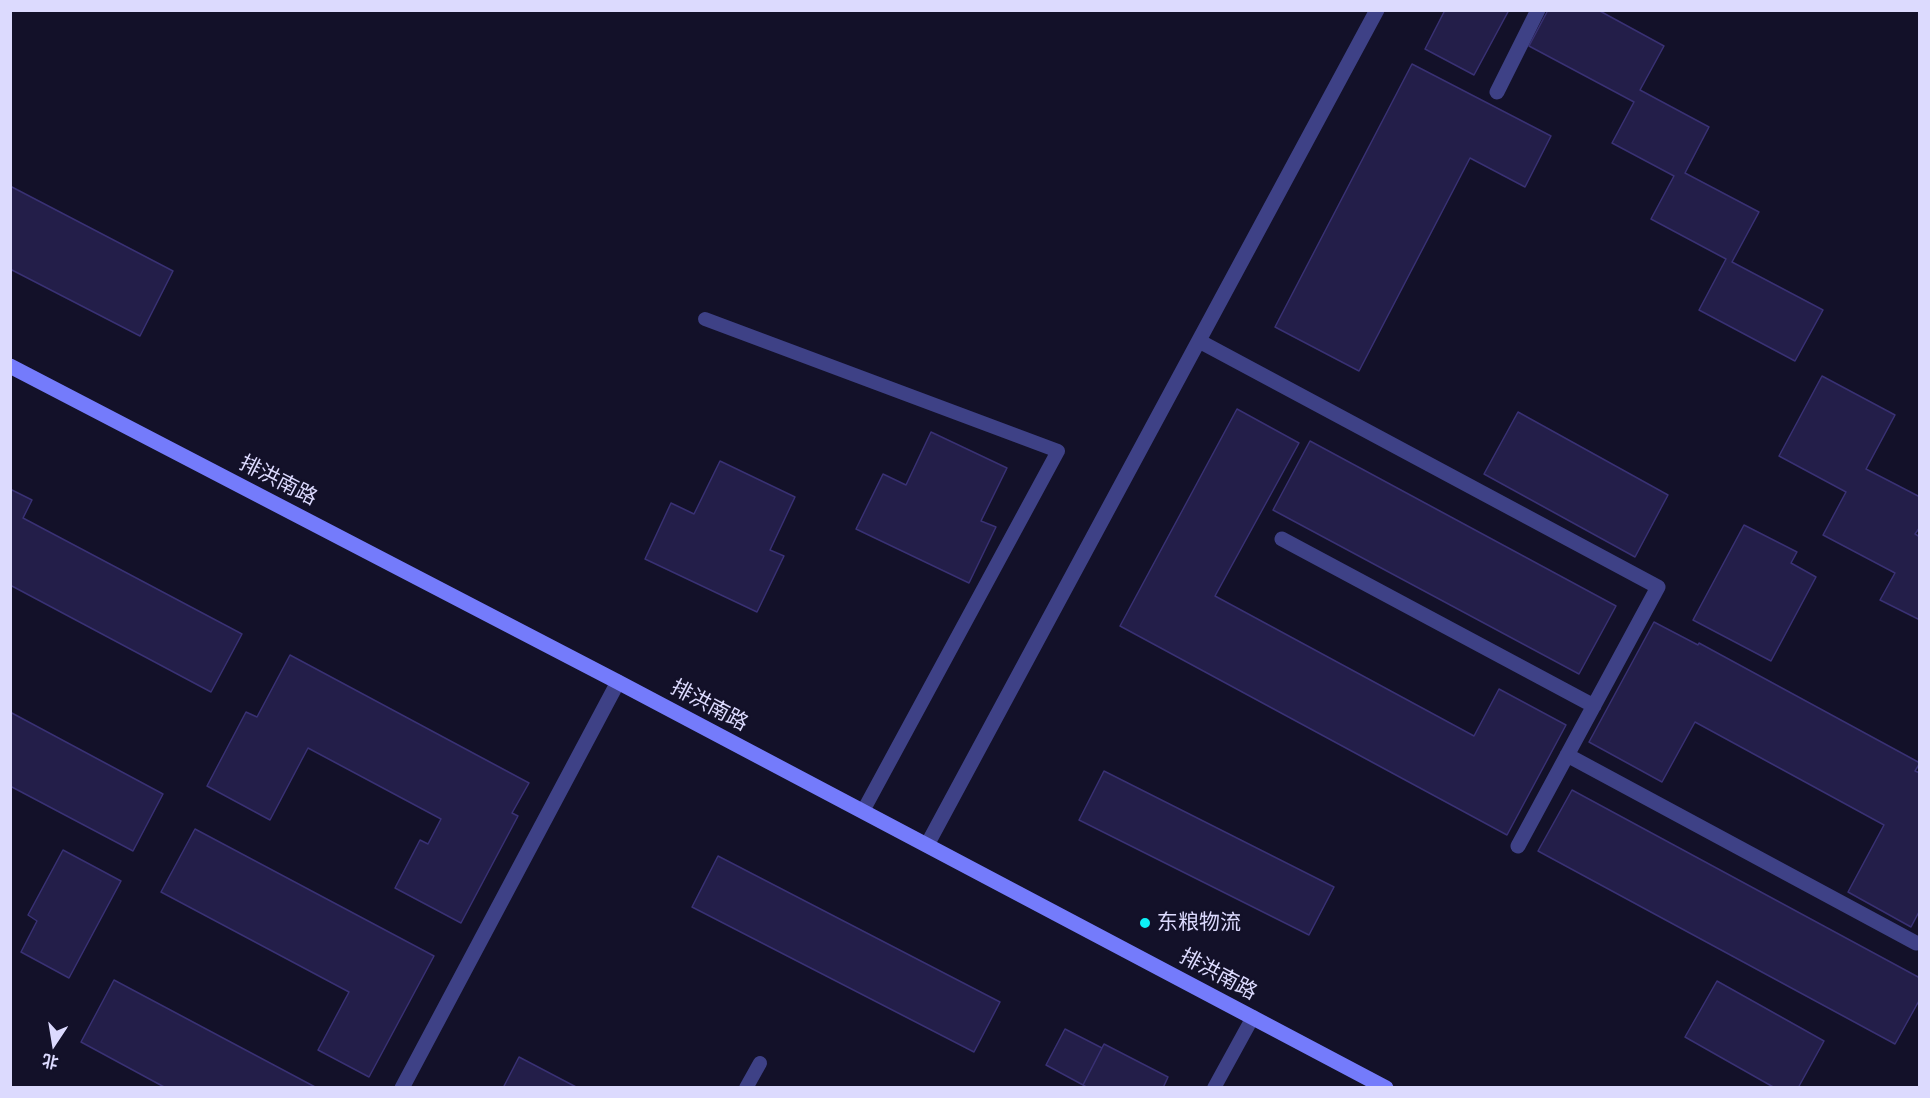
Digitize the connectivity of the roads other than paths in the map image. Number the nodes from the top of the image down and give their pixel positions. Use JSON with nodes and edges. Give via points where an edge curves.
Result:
{"nodes":[{"id":1,"x":1377,"y":10,"type":"edge"},
{"id":2,"x":1538,"y":10,"type":"edge"},
{"id":3,"x":1497,"y":92,"type":"dead end"},
{"id":4,"x":705,"y":319,"type":"dead end"},
{"id":5,"x":1199,"y":341,"type":"junction"},
{"id":6,"x":10,"y":366,"type":"edge"},
{"id":7,"x":1282,"y":538,"type":"dead end"},
{"id":8,"x":618,"y":682,"type":"junction"},
{"id":9,"x":1594,"y":706,"type":"junction"},
{"id":10,"x":1567,"y":755,"type":"junction"},
{"id":11,"x":863,"y":811,"type":"junction"},
{"id":12,"x":927,"y":845,"type":"junction"},
{"id":13,"x":1518,"y":846,"type":"dead end"},
{"id":14,"x":1916,"y":943,"type":"dead end"},
{"id":15,"x":1253,"y":1017,"type":"junction"},
{"id":16,"x":760,"y":1063,"type":"dead end"},
{"id":17,"x":402,"y":1088,"type":"edge"},
{"id":18,"x":746,"y":1088,"type":"edge"},
{"id":19,"x":1214,"y":1088,"type":"edge"},
{"id":20,"x":1386,"y":1088,"type":"edge"}],
"edges":[{"from":1,"to":5,"type":"street"},
{"from":2,"to":3,"type":"street"},
{"from":4,"to":11,"type":"lane","via":[[1058,451]]},
{"from":5,"to":9,"type":"street","via":[[1658,587]]},
{"from":5,"to":12,"type":"street"},
{"from":6,"to":8,"type":"street","name":"排洪南路"},
{"from":7,"to":9,"type":"street"},
{"from":8,"to":11,"type":"street","name":"排洪南路"},
{"from":8,"to":17,"type":"street"},
{"from":9,"to":10,"type":"street"},
{"from":10,"to":13,"type":"street"},
{"from":10,"to":14,"type":"street"},
{"from":11,"to":12,"type":"street","name":"排洪南路"},
{"from":12,"to":15,"type":"street","name":"排洪南路"},
{"from":15,"to":19,"type":"lane"},
{"from":15,"to":20,"type":"street","name":"排洪南路"},
{"from":16,"to":18,"type":"lane"}]}
